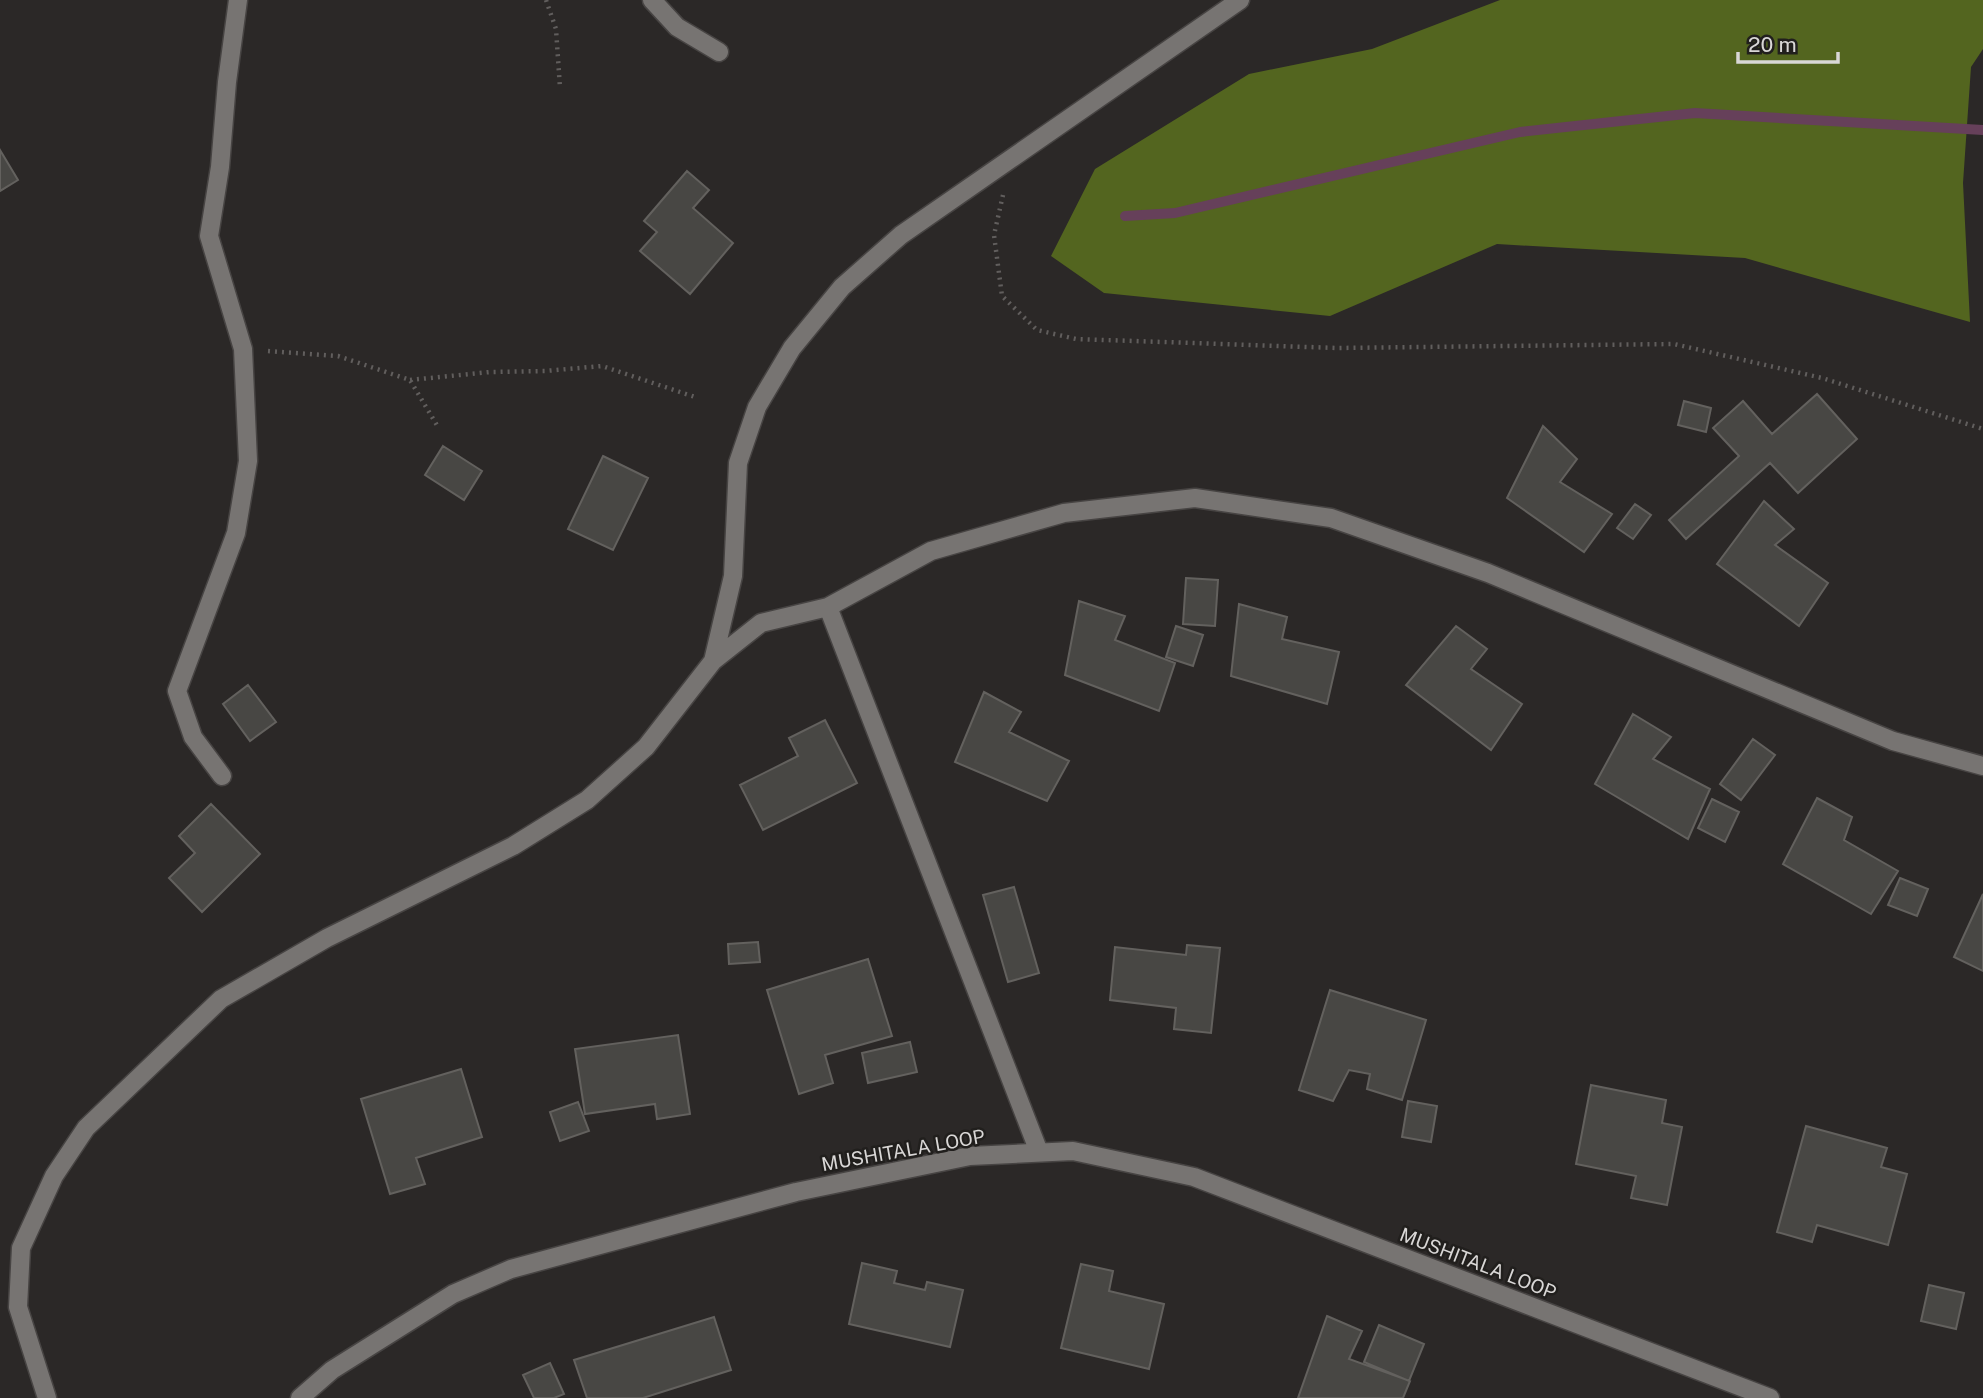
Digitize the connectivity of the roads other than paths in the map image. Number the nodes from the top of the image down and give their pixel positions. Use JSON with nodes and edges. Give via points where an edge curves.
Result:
{"nodes":[{"id":1,"x":238,"y":0,"type":"edge"},
{"id":2,"x":652,"y":0,"type":"edge"},
{"id":3,"x":1240,"y":0,"type":"edge"},
{"id":4,"x":719,"y":52,"type":"dead end"},
{"id":5,"x":828,"y":607,"type":"junction"},
{"id":6,"x":713,"y":661,"type":"junction"},
{"id":7,"x":1983,"y":766,"type":"edge"},
{"id":8,"x":222,"y":776,"type":"dead end"},
{"id":9,"x":1040,"y":1152,"type":"junction"},
{"id":10,"x":47,"y":1398,"type":"edge"},
{"id":11,"x":300,"y":1398,"type":"edge"},
{"id":12,"x":1770,"y":1398,"type":"edge"}],
"edges":[{"from":1,"to":8,"type":"street","via":[[209,236],[243,349],[248,461],[236,533],[177,691],[193,737]]},
{"from":2,"to":4,"type":"street","via":[[677,27]]},
{"from":3,"to":6,"type":"street","via":[[901,235],[842,287],[792,348],[757,407],[738,463],[733,576]]},
{"from":5,"to":6,"type":"street","via":[[761,623]]},
{"from":5,"to":7,"type":"street","via":[[931,551],[1064,513],[1195,498],[1331,518],[1488,573],[1893,741]]},
{"from":5,"to":9,"type":"street"},
{"from":6,"to":10,"type":"street","via":[[646,747],[587,800],[513,846],[327,938],[221,999],[86,1128],[54,1176],[21,1248],[18,1307]]},
{"from":9,"to":11,"type":"street","name":"MUSHITALA LOOP","via":[[970,1156],[796,1192],[511,1269],[453,1294],[332,1370]]},
{"from":9,"to":12,"type":"street","name":"MUSHITALA LOOP","via":[[1073,1151],[1194,1177]]}]}
